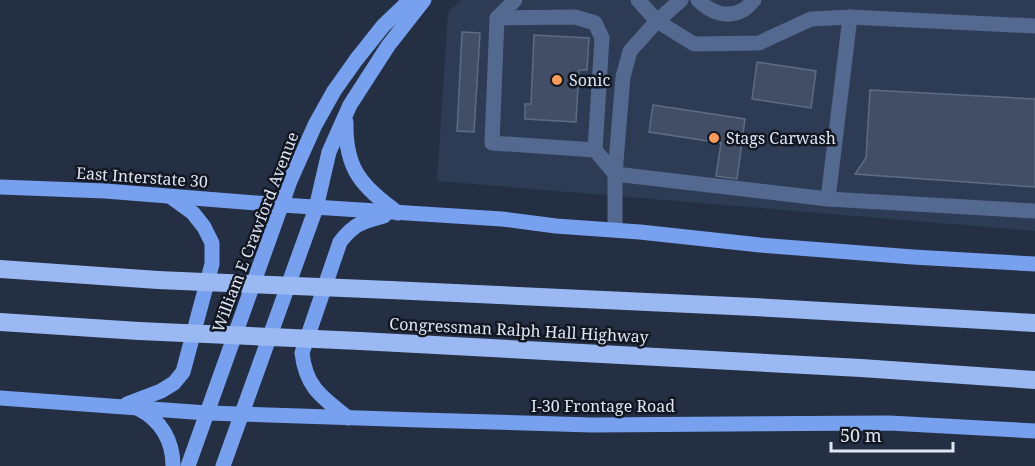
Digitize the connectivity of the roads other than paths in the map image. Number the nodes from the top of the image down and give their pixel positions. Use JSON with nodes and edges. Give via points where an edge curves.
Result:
{"nodes":[{"id":1,"x":410,"y":0,"type":"edge"},
{"id":2,"x":424,"y":0,"type":"edge"},
{"id":3,"x":515,"y":0,"type":"edge"},
{"id":4,"x":638,"y":0,"type":"edge"},
{"id":5,"x":681,"y":0,"type":"edge"},
{"id":6,"x":698,"y":0,"type":"edge"},
{"id":7,"x":754,"y":0,"type":"edge"},
{"id":8,"x":850,"y":17,"type":"junction"},
{"id":9,"x":497,"y":18,"type":"junction"},
{"id":10,"x":657,"y":21,"type":"junction"},
{"id":11,"x":1035,"y":26,"type":"edge"},
{"id":12,"x":346,"y":116,"type":"junction"},
{"id":13,"x":596,"y":150,"type":"junction"},
{"id":14,"x":615,"y":174,"type":"junction"},
{"id":15,"x":0,"y":187,"type":"edge"},
{"id":16,"x":170,"y":196,"type":"junction"},
{"id":17,"x":828,"y":199,"type":"junction"},
{"id":18,"x":282,"y":206,"type":"junction"},
{"id":19,"x":316,"y":208,"type":"junction"},
{"id":20,"x":1035,"y":211,"type":"edge"},
{"id":21,"x":398,"y":213,"type":"junction"},
{"id":22,"x":615,"y":230,"type":"junction"},
{"id":23,"x":1035,"y":264,"type":"edge"},
{"id":24,"x":0,"y":269,"type":"edge"},
{"id":25,"x":0,"y":322,"type":"edge"},
{"id":26,"x":1035,"y":323,"type":"edge"},
{"id":27,"x":1035,"y":380,"type":"edge"},
{"id":28,"x":0,"y":398,"type":"edge"},
{"id":29,"x":129,"y":407,"type":"junction"},
{"id":30,"x":207,"y":413,"type":"junction"},
{"id":31,"x":242,"y":414,"type":"junction"},
{"id":32,"x":348,"y":418,"type":"junction"},
{"id":33,"x":1035,"y":431,"type":"edge"},
{"id":34,"x":173,"y":466,"type":"edge"},
{"id":35,"x":188,"y":466,"type":"edge"},
{"id":36,"x":224,"y":466,"type":"edge"}],
"edges":[{"from":1,"to":18,"type":"main road","name":"William E Crawford Avenue","via":[[383,26],[334,92],[315,124]]},
{"from":2,"to":12,"type":"main road","via":[[388,46]]},
{"from":3,"to":9,"type":"lane"},
{"from":4,"to":10,"type":"lane"},
{"from":5,"to":10,"type":"lane"},
{"from":6,"to":7,"type":"lane","via":[[723,15],[742,11]]},
{"from":8,"to":10,"type":"lane","via":[[811,19],[759,43],[694,44]]},
{"from":8,"to":11,"type":"lane"},
{"from":8,"to":17,"type":"lane"},
{"from":9,"to":13,"type":"lane","via":[[575,17],[595,23],[602,38]]},
{"from":9,"to":13,"type":"lane","via":[[492,143]]},
{"from":10,"to":14,"type":"lane","via":[[630,51]]},
{"from":12,"to":19,"type":"main road","via":[[330,152]]},
{"from":12,"to":21,"type":"main road","via":[[346,142],[354,169],[369,189]]},
{"from":13,"to":14,"type":"lane"},
{"from":14,"to":17,"type":"lane"},
{"from":14,"to":22,"type":"lane"},
{"from":15,"to":16,"type":"main road","name":"East Interstate 30"},
{"from":16,"to":18,"type":"main road","name":"East Interstate 30"},
{"from":16,"to":29,"type":"main road","via":[[204,227],[212,243],[212,264],[183,372],[174,383]]},
{"from":17,"to":20,"type":"lane"},
{"from":18,"to":19,"type":"main road"},
{"from":18,"to":30,"type":"main road","name":"William E Crawford Avenue"},
{"from":19,"to":21,"type":"main road"},
{"from":19,"to":31,"type":"main road"},
{"from":21,"to":22,"type":"main road"},
{"from":21,"to":32,"type":"main road","via":[[362,222],[349,230],[340,243],[302,353],[310,383]]},
{"from":22,"to":23,"type":"main road","via":[[760,245]]},
{"from":24,"to":26,"type":"highway","name":"Congressman Ralph Hall Highway","bridge":true},
{"from":25,"to":27,"type":"highway","name":"Congressman Ralph Hall Highway","bridge":true},
{"from":28,"to":29,"type":"main road"},
{"from":29,"to":30,"type":"main road"},
{"from":29,"to":34,"type":"main road","via":[[154,419],[166,434]]},
{"from":30,"to":31,"type":"main road","name":"I-30 Frontage Road"},
{"from":30,"to":35,"type":"main road","name":"William E Crawford Avenue"},
{"from":31,"to":32,"type":"main road","name":"I-30 Frontage Road"},
{"from":31,"to":36,"type":"main road"},
{"from":32,"to":33,"type":"main road","name":"I-30 Frontage Road","via":[[592,425],[889,423]]}]}
